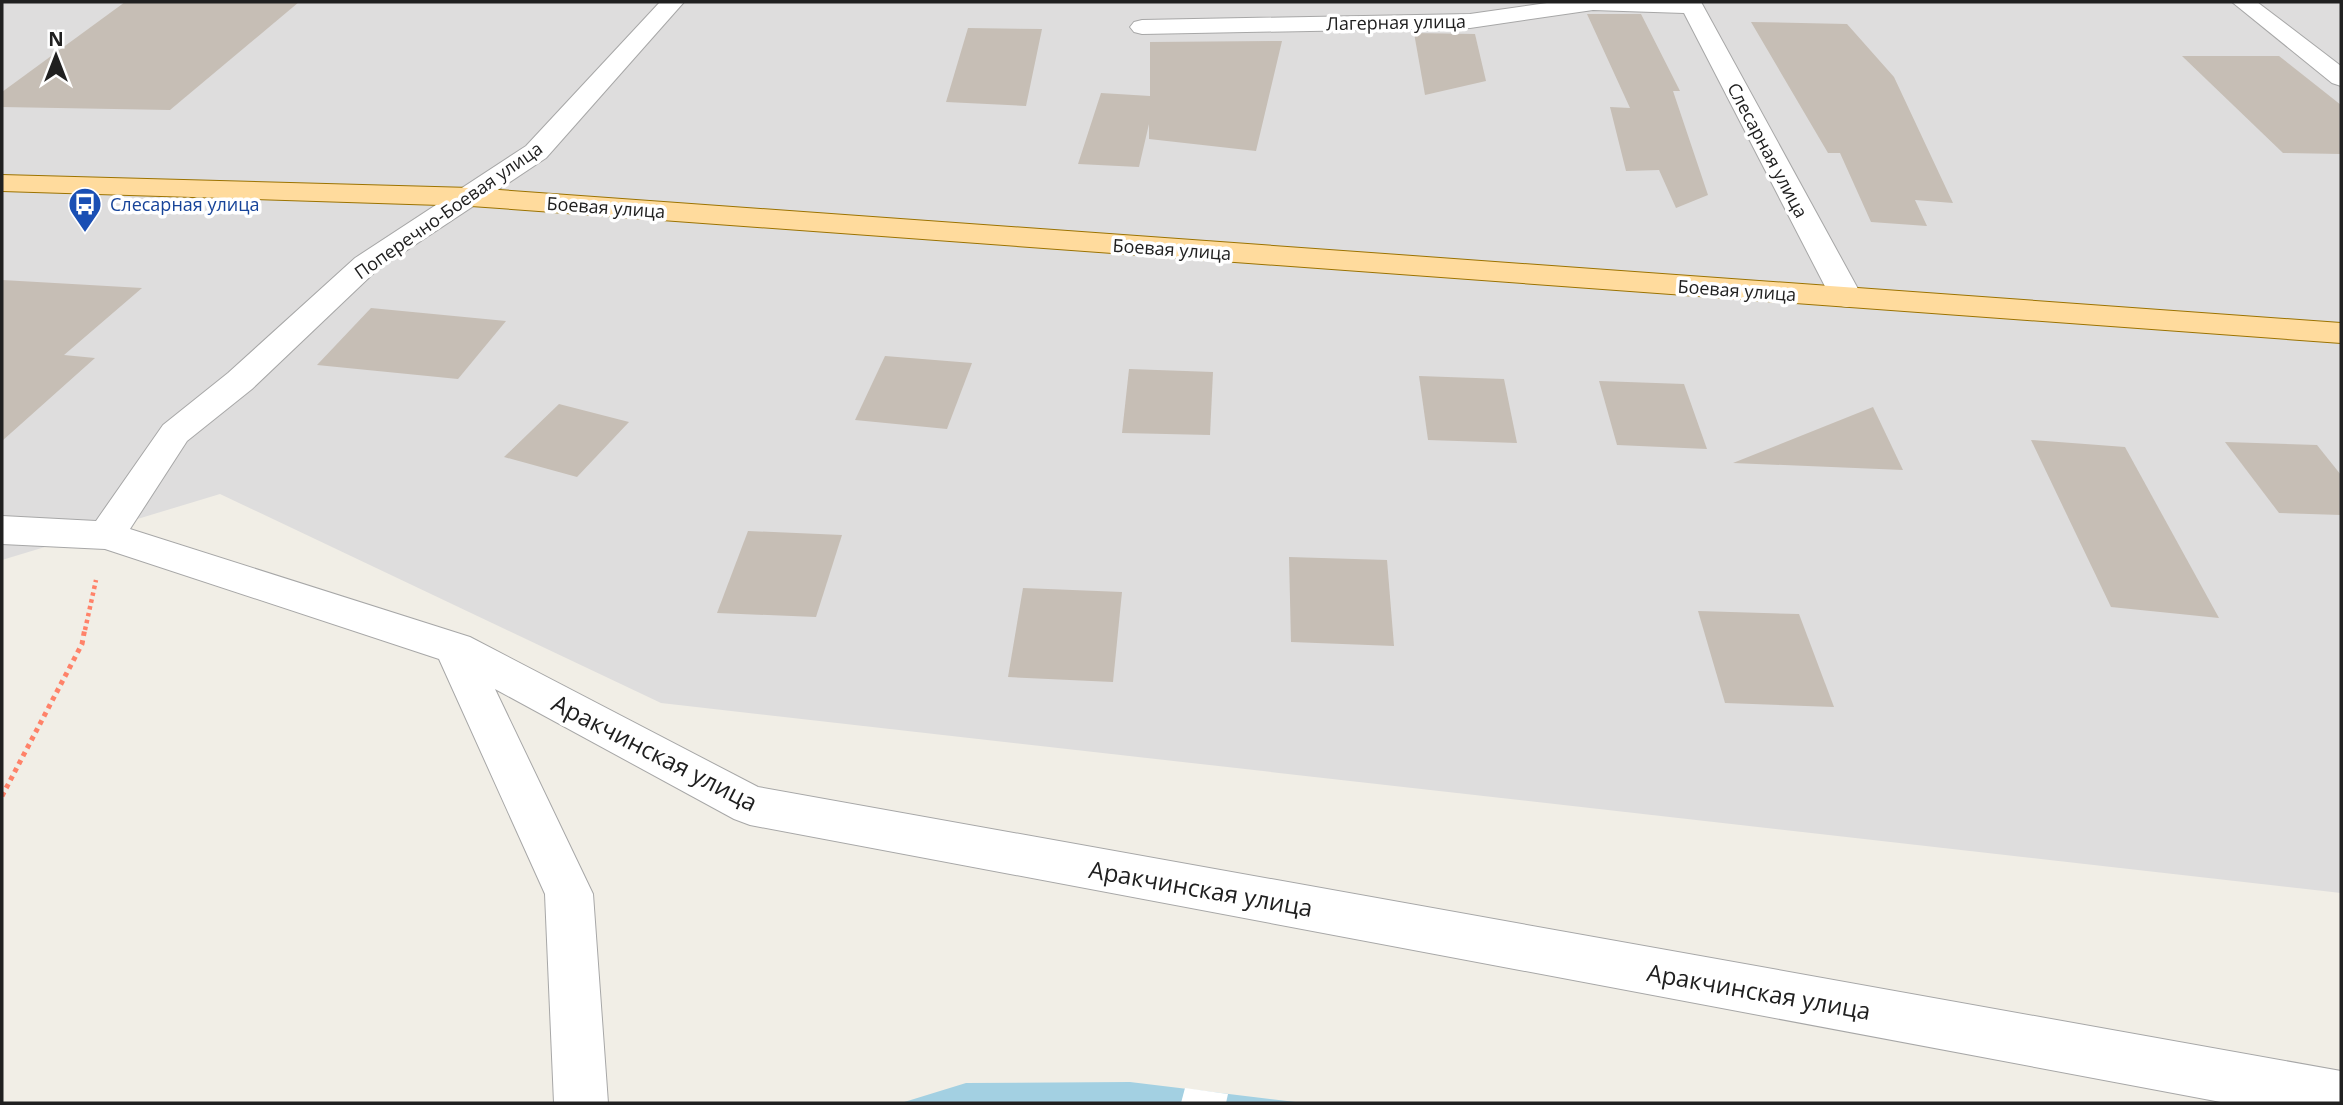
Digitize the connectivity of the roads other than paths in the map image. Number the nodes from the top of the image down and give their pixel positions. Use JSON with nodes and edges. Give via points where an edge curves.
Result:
{"nodes":[{"id":1,"x":672,"y":2,"type":"edge"},
{"id":2,"x":2243,"y":2,"type":"edge"},
{"id":3,"x":1691,"y":4,"type":"edge"},
{"id":4,"x":1142,"y":27,"type":"dead end"},
{"id":5,"x":2341,"y":78,"type":"edge"},
{"id":6,"x":2,"y":183,"type":"edge"},
{"id":7,"x":471,"y":197,"type":"junction"},
{"id":8,"x":1847,"y":298,"type":"junction"},
{"id":9,"x":2341,"y":333,"type":"edge"},
{"id":10,"x":2,"y":530,"type":"edge"},
{"id":11,"x":106,"y":535,"type":"junction"},
{"id":12,"x":455,"y":648,"type":"junction"},
{"id":13,"x":2341,"y":1098,"type":"edge"},
{"id":14,"x":581,"y":1103,"type":"edge"}],
"edges":[{"from":1,"to":7,"type":"street","name":"Поперечно-Боевая улица","via":[[536,152]]},
{"from":2,"to":5,"type":"street"},
{"from":3,"to":4,"type":"street","name":"Лагерная улица","via":[[1593,3],[1470,20]]},
{"from":3,"to":8,"type":"street","name":"Слесарная улица"},
{"from":6,"to":7,"type":"main road","name":"Боевая улица"},
{"from":7,"to":8,"type":"main road","name":"Боевая улица"},
{"from":7,"to":11,"type":"street","name":"Поперечно-Боевая улица","via":[[366,264],[240,381],[175,433]]},
{"from":8,"to":9,"type":"main road","name":"Боевая улица"},
{"from":10,"to":11,"type":"street","name":"Аракчинская улица"},
{"from":11,"to":12,"type":"street","name":"Аракчинская улица"},
{"from":12,"to":13,"type":"street","name":"Аракчинская улица","via":[[750,805]]},
{"from":12,"to":14,"type":"street","via":[[569,894]]}]}
